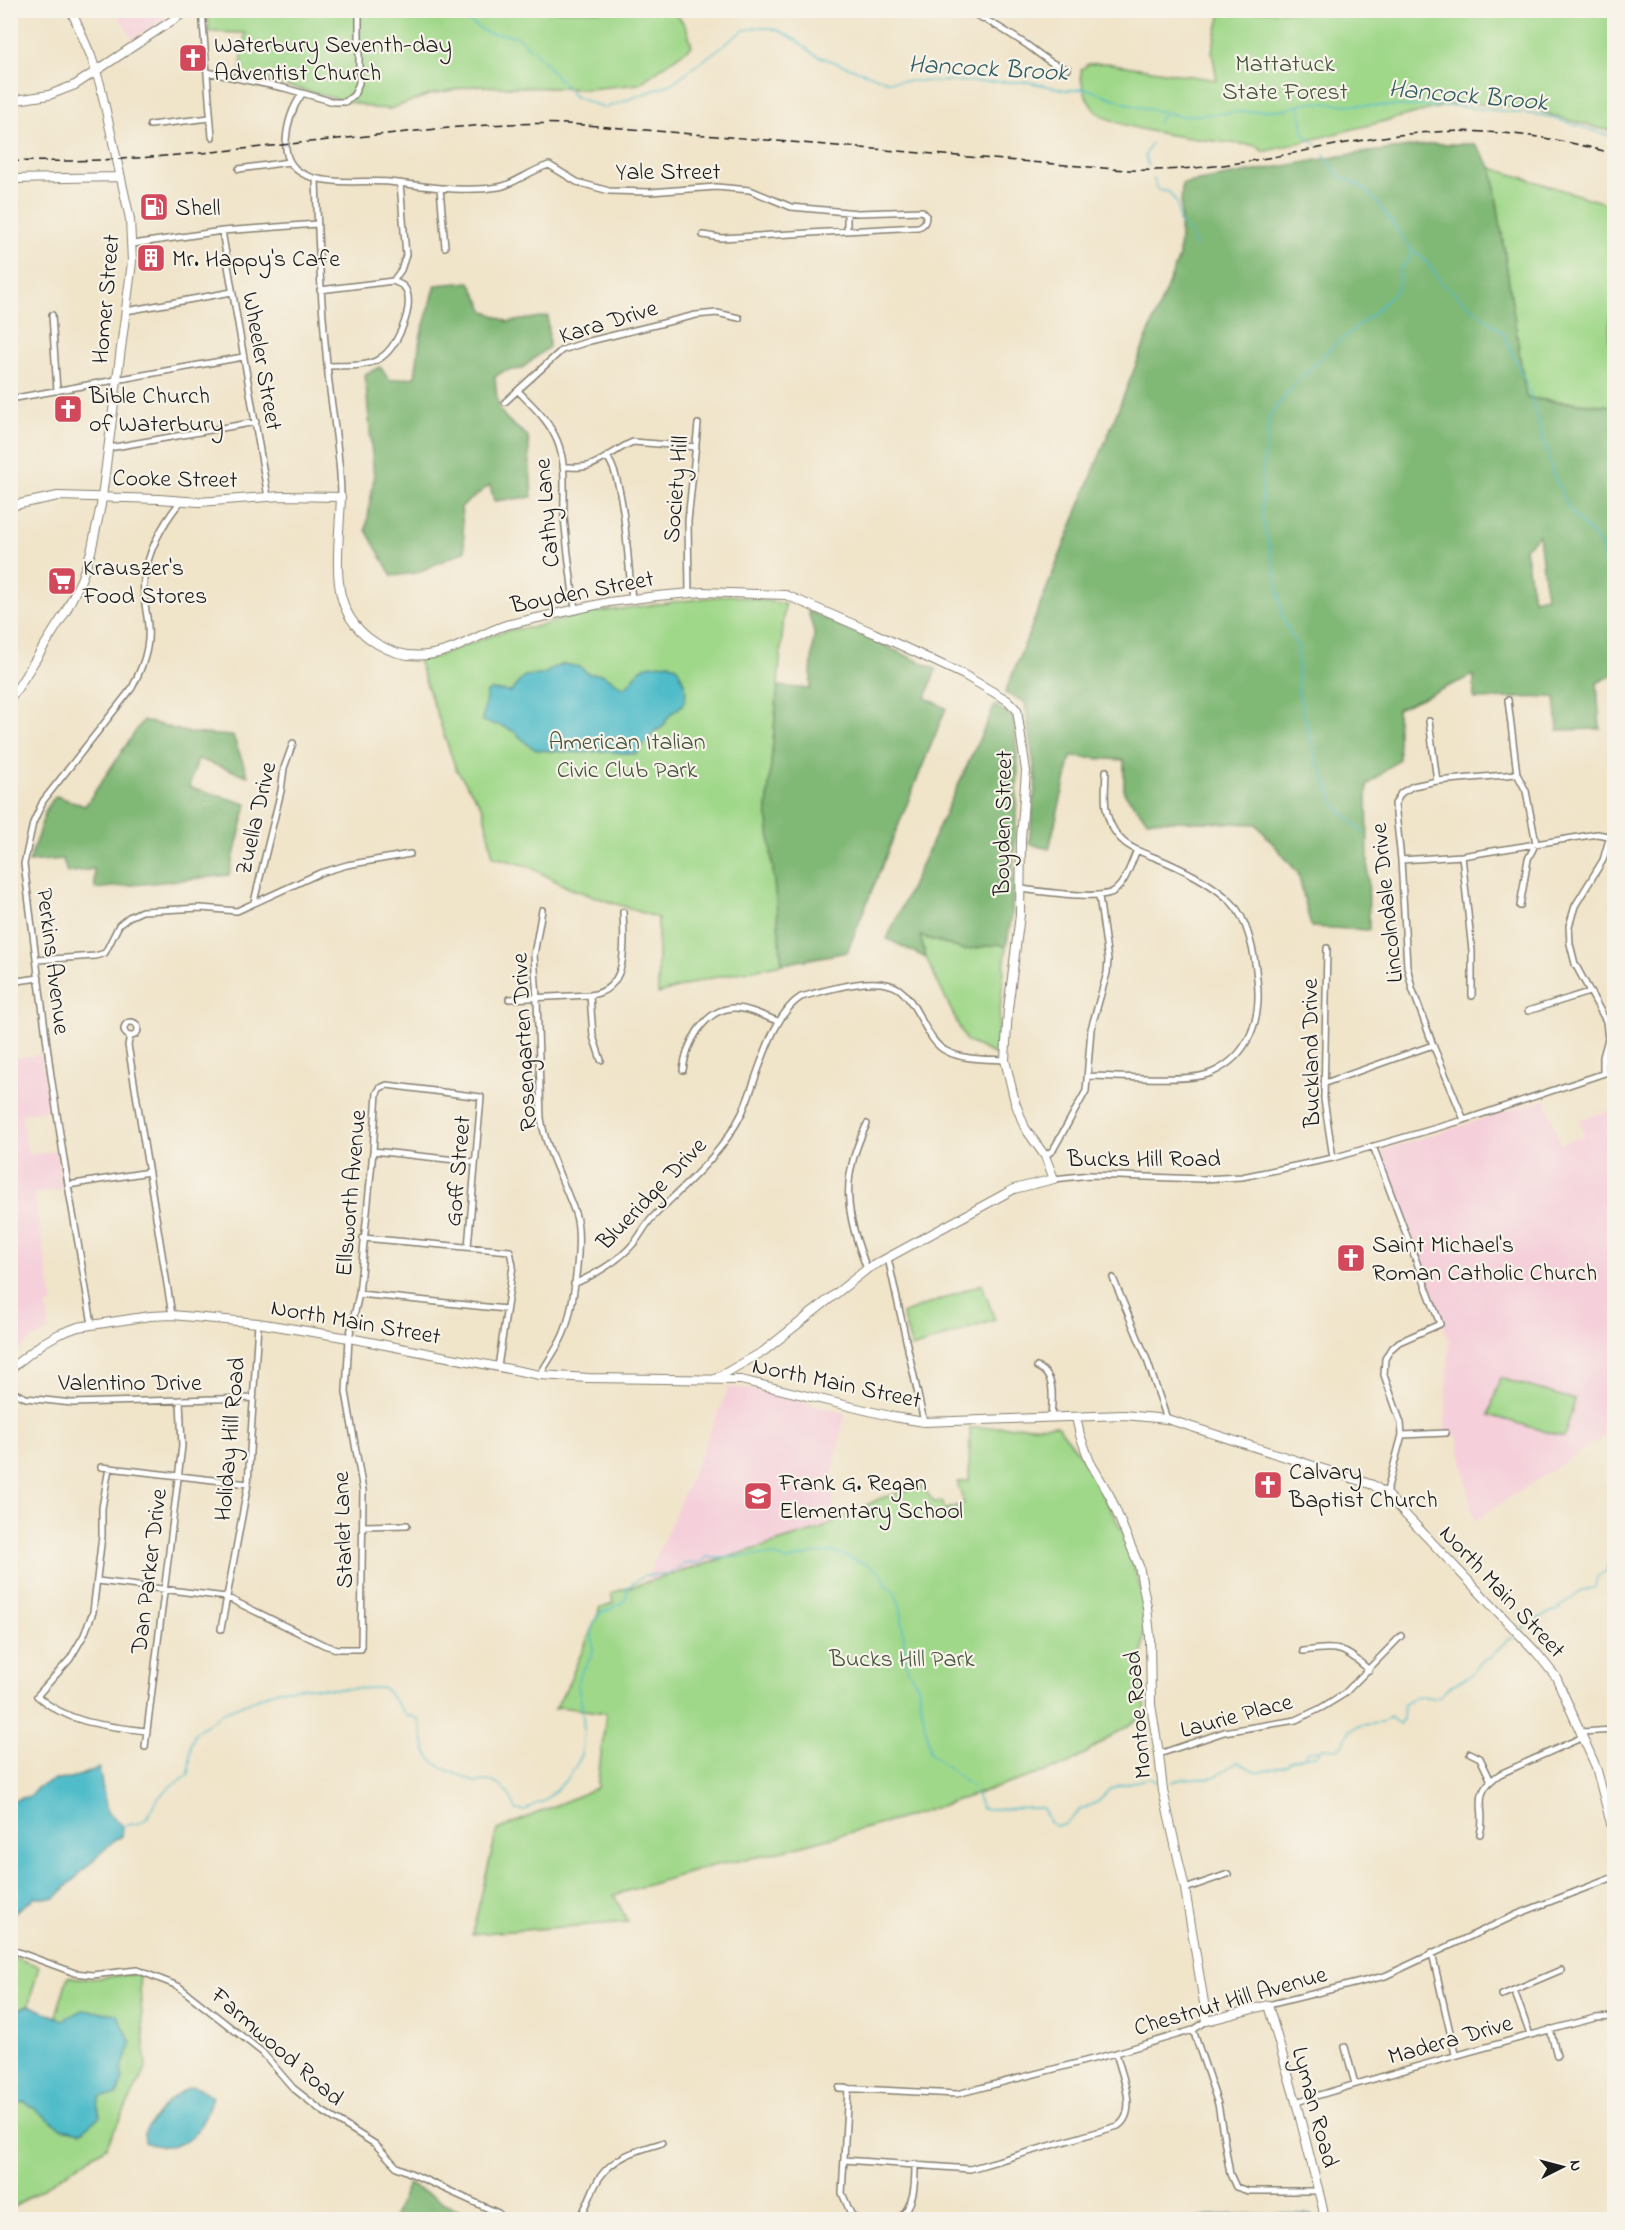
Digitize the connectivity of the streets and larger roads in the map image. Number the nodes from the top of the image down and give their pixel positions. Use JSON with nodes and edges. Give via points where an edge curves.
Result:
{"nodes":[{"id":1,"x":71,"y":10,"type":"edge"},
{"id":2,"x":188,"y":10,"type":"edge"},
{"id":3,"x":202,"y":10,"type":"edge"},
{"id":4,"x":359,"y":10,"type":"edge"},
{"id":5,"x":963,"y":10,"type":"edge"},
{"id":6,"x":1068,"y":69,"type":"dead end"},
{"id":7,"x":97,"y":71,"type":"junction"},
{"id":8,"x":207,"y":72,"type":"junction"},
{"id":9,"x":302,"y":94,"type":"junction"},
{"id":10,"x":10,"y":100,"type":"edge"},
{"id":11,"x":210,"y":118,"type":"junction"},
{"id":12,"x":150,"y":125,"type":"dead end"},
{"id":13,"x":212,"y":137,"type":"dead end"},
{"id":14,"x":289,"y":162,"type":"junction"},
{"id":15,"x":239,"y":169,"type":"dead end"},
{"id":16,"x":121,"y":177,"type":"junction"},
{"id":17,"x":10,"y":179,"type":"edge"},
{"id":18,"x":316,"y":180,"type":"junction"},
{"id":19,"x":400,"y":183,"type":"junction"},
{"id":20,"x":440,"y":188,"type":"junction"},
{"id":21,"x":847,"y":212,"type":"junction"},
{"id":22,"x":317,"y":224,"type":"junction"},
{"id":23,"x":222,"y":231,"type":"junction"},
{"id":24,"x":847,"y":231,"type":"junction"},
{"id":25,"x":703,"y":235,"type":"dead end"},
{"id":26,"x":133,"y":244,"type":"junction"},
{"id":27,"x":445,"y":247,"type":"dead end"},
{"id":28,"x":393,"y":281,"type":"junction"},
{"id":29,"x":320,"y":290,"type":"junction"},
{"id":30,"x":232,"y":292,"type":"junction"},
{"id":31,"x":126,"y":311,"type":"junction"},
{"id":32,"x":52,"y":315,"type":"dead end"},
{"id":33,"x":739,"y":318,"type":"dead end"},
{"id":34,"x":243,"y":357,"type":"junction"},
{"id":35,"x":327,"y":366,"type":"junction"},
{"id":36,"x":118,"y":379,"type":"junction"},
{"id":37,"x":57,"y":391,"type":"junction"},
{"id":38,"x":518,"y":391,"type":"junction"},
{"id":39,"x":10,"y":399,"type":"edge"},
{"id":40,"x":505,"y":402,"type":"dead end"},
{"id":41,"x":256,"y":422,"type":"junction"},
{"id":42,"x":698,"y":424,"type":"dead end"},
{"id":43,"x":696,"y":447,"type":"junction"},
{"id":44,"x":109,"y":448,"type":"junction"},
{"id":45,"x":606,"y":457,"type":"junction"},
{"id":46,"x":563,"y":467,"type":"junction"},
{"id":47,"x":102,"y":497,"type":"junction"},
{"id":48,"x":268,"y":497,"type":"junction"},
{"id":49,"x":340,"y":497,"type":"junction"},
{"id":50,"x":181,"y":501,"type":"junction"},
{"id":51,"x":10,"y":506,"type":"edge"},
{"id":52,"x":689,"y":593,"type":"junction"},
{"id":53,"x":632,"y":599,"type":"junction"},
{"id":54,"x":575,"y":609,"type":"junction"},
{"id":55,"x":10,"y":700,"type":"edge"},
{"id":56,"x":1508,"y":700,"type":"dead end"},
{"id":57,"x":1429,"y":721,"type":"dead end"},
{"id":58,"x":293,"y":743,"type":"dead end"},
{"id":59,"x":1106,"y":771,"type":"dead end"},
{"id":60,"x":1517,"y":774,"type":"junction"},
{"id":61,"x":1437,"y":781,"type":"junction"},
{"id":62,"x":1614,"y":822,"type":"edge"},
{"id":63,"x":1612,"y":836,"type":"edge"},
{"id":64,"x":1536,"y":843,"type":"junction"},
{"id":65,"x":1137,"y":850,"type":"junction"},
{"id":66,"x":410,"y":854,"type":"dead end"},
{"id":67,"x":1462,"y":856,"type":"junction"},
{"id":68,"x":1401,"y":860,"type":"junction"},
{"id":69,"x":1021,"y":889,"type":"junction"},
{"id":70,"x":1099,"y":896,"type":"junction"},
{"id":71,"x":254,"y":902,"type":"junction"},
{"id":72,"x":1520,"y":906,"type":"dead end"},
{"id":73,"x":542,"y":910,"type":"dead end"},
{"id":74,"x":623,"y":912,"type":"dead end"},
{"id":75,"x":1327,"y":948,"type":"dead end"},
{"id":76,"x":38,"y":960,"type":"junction"},
{"id":77,"x":39,"y":978,"type":"junction"},
{"id":78,"x":10,"y":982,"type":"edge"},
{"id":79,"x":1589,"y":992,"type":"junction"},
{"id":80,"x":590,"y":995,"type":"junction"},
{"id":81,"x":1472,"y":996,"type":"dead end"},
{"id":82,"x":537,"y":998,"type":"junction"},
{"id":83,"x":509,"y":999,"type":"dead end"},
{"id":84,"x":1528,"y":1011,"type":"dead end"},
{"id":85,"x":778,"y":1021,"type":"junction"},
{"id":86,"x":130,"y":1036,"type":"dead end"},
{"id":87,"x":1432,"y":1045,"type":"junction"},
{"id":88,"x":601,"y":1060,"type":"dead end"},
{"id":89,"x":1005,"y":1060,"type":"junction"},
{"id":90,"x":683,"y":1070,"type":"dead end"},
{"id":91,"x":1614,"y":1070,"type":"edge"},
{"id":92,"x":1604,"y":1073,"type":"junction"},
{"id":93,"x":1088,"y":1076,"type":"junction"},
{"id":94,"x":1325,"y":1083,"type":"junction"},
{"id":95,"x":380,"y":1088,"type":"joint"},
{"id":96,"x":1464,"y":1120,"type":"junction"},
{"id":97,"x":867,"y":1124,"type":"dead end"},
{"id":98,"x":1373,"y":1146,"type":"junction"},
{"id":99,"x":373,"y":1151,"type":"junction"},
{"id":100,"x":1045,"y":1156,"type":"junction"},
{"id":101,"x":1333,"y":1158,"type":"junction"},
{"id":102,"x":474,"y":1162,"type":"junction"},
{"id":103,"x":149,"y":1172,"type":"junction"},
{"id":104,"x":1054,"y":1179,"type":"junction"},
{"id":105,"x":68,"y":1185,"type":"junction"},
{"id":106,"x":363,"y":1238,"type":"junction"},
{"id":107,"x":468,"y":1247,"type":"junction"},
{"id":108,"x":888,"y":1258,"type":"junction"},
{"id":109,"x":867,"y":1269,"type":"junction"},
{"id":110,"x":1113,"y":1278,"type":"dead end"},
{"id":111,"x":574,"y":1284,"type":"junction"},
{"id":112,"x":359,"y":1294,"type":"junction"},
{"id":113,"x":506,"y":1309,"type":"junction"},
{"id":114,"x":172,"y":1316,"type":"junction"},
{"id":115,"x":258,"y":1323,"type":"junction"},
{"id":116,"x":92,"y":1324,"type":"junction"},
{"id":117,"x":349,"y":1338,"type":"junction"},
{"id":118,"x":498,"y":1367,"type":"junction"},
{"id":119,"x":1037,"y":1367,"type":"dead end"},
{"id":120,"x":10,"y":1369,"type":"edge"},
{"id":121,"x":540,"y":1375,"type":"junction"},
{"id":122,"x":715,"y":1378,"type":"junction"},
{"id":123,"x":10,"y":1391,"type":"edge"},
{"id":124,"x":252,"y":1398,"type":"junction"},
{"id":125,"x":180,"y":1400,"type":"junction"},
{"id":126,"x":1051,"y":1417,"type":"junction"},
{"id":127,"x":1076,"y":1417,"type":"junction"},
{"id":128,"x":1167,"y":1419,"type":"junction"},
{"id":129,"x":924,"y":1422,"type":"junction"},
{"id":130,"x":1446,"y":1433,"type":"dead end"},
{"id":131,"x":1402,"y":1435,"type":"junction"},
{"id":132,"x":101,"y":1467,"type":"dead end"},
{"id":133,"x":109,"y":1468,"type":"junction"},
{"id":134,"x":178,"y":1475,"type":"junction"},
{"id":135,"x":248,"y":1484,"type":"junction"},
{"id":136,"x":1386,"y":1494,"type":"junction"},
{"id":137,"x":364,"y":1526,"type":"junction"},
{"id":138,"x":407,"y":1526,"type":"dead end"},
{"id":139,"x":98,"y":1581,"type":"junction"},
{"id":140,"x":163,"y":1588,"type":"junction"},
{"id":141,"x":226,"y":1598,"type":"junction"},
{"id":142,"x":221,"y":1629,"type":"dead end"},
{"id":143,"x":1401,"y":1636,"type":"dead end"},
{"id":144,"x":1303,"y":1651,"type":"dead end"},
{"id":145,"x":1369,"y":1670,"type":"junction"},
{"id":146,"x":1614,"y":1730,"type":"edge"},
{"id":147,"x":147,"y":1731,"type":"junction"},
{"id":148,"x":1582,"y":1735,"type":"junction"},
{"id":149,"x":145,"y":1747,"type":"dead end"},
{"id":150,"x":1470,"y":1753,"type":"dead end"},
{"id":151,"x":1160,"y":1754,"type":"junction"},
{"id":152,"x":1491,"y":1781,"type":"junction"},
{"id":153,"x":1480,"y":1834,"type":"dead end"},
{"id":154,"x":1614,"y":1835,"type":"edge"},
{"id":155,"x":1228,"y":1874,"type":"dead end"},
{"id":156,"x":1614,"y":1876,"type":"edge"},
{"id":157,"x":1185,"y":1888,"type":"junction"},
{"id":158,"x":10,"y":1949,"type":"edge"},
{"id":159,"x":1432,"y":1953,"type":"junction"},
{"id":160,"x":1561,"y":1970,"type":"dead end"},
{"id":161,"x":1514,"y":1990,"type":"junction"},
{"id":162,"x":1502,"y":1995,"type":"dead end"},
{"id":163,"x":1268,"y":2005,"type":"junction"},
{"id":164,"x":1614,"y":2017,"type":"edge"},
{"id":165,"x":1207,"y":2021,"type":"junction"},
{"id":166,"x":1193,"y":2030,"type":"junction"},
{"id":167,"x":1550,"y":2030,"type":"junction"},
{"id":168,"x":1530,"y":2035,"type":"junction"},
{"id":169,"x":1345,"y":2047,"type":"dead end"},
{"id":170,"x":1116,"y":2053,"type":"junction"},
{"id":171,"x":1455,"y":2054,"type":"junction"},
{"id":172,"x":1557,"y":2056,"type":"dead end"},
{"id":173,"x":1355,"y":2084,"type":"junction"},
{"id":174,"x":839,"y":2088,"type":"dead end"},
{"id":175,"x":848,"y":2088,"type":"junction"},
{"id":176,"x":1296,"y":2102,"type":"junction"},
{"id":177,"x":662,"y":2143,"type":"dead end"},
{"id":178,"x":844,"y":2160,"type":"junction"},
{"id":179,"x":915,"y":2164,"type":"junction"},
{"id":180,"x":1318,"y":2191,"type":"junction"},
{"id":181,"x":506,"y":2220,"type":"edge"},
{"id":182,"x":578,"y":2220,"type":"edge"},
{"id":183,"x":858,"y":2220,"type":"edge"},
{"id":184,"x":897,"y":2220,"type":"edge"},
{"id":185,"x":1324,"y":2220,"type":"edge"}],
"edges":[{"from":1,"to":7,"type":"street","name":"Homer Street"},
{"from":2,"to":7,"type":"street"},
{"from":3,"to":8,"type":"street"},
{"from":4,"to":9,"type":"street","via":[[359,78],[354,95],[340,103]]},
{"from":5,"to":6,"type":"street","via":[[1025,44],[1052,64]]},
{"from":7,"to":10,"type":"street","via":[[57,93]]},
{"from":7,"to":16,"type":"street","name":"Homer Street"},
{"from":8,"to":9,"type":"street"},
{"from":8,"to":11,"type":"street"},
{"from":9,"to":14,"type":"street","via":[[294,105],[288,129]]},
{"from":11,"to":12,"type":"street"},
{"from":11,"to":13,"type":"street"},
{"from":14,"to":15,"type":"street"},
{"from":14,"to":18,"type":"street","via":[[297,171]]},
{"from":16,"to":17,"type":"street"},
{"from":16,"to":26,"type":"street","name":"Homer Street"},
{"from":18,"to":19,"type":"street","name":"Yale Street"},
{"from":18,"to":22,"type":"street","name":"Boyden Street"},
{"from":19,"to":20,"type":"street","name":"Yale Street"},
{"from":19,"to":28,"type":"street","via":[[406,255]]},
{"from":20,"to":21,"type":"street","name":"Yale Street","via":[[476,191],[503,187],[549,165],[577,182],[609,191],[750,190],[791,207]]},
{"from":20,"to":27,"type":"street"},
{"from":21,"to":24,"type":"street"},
{"from":21,"to":24,"type":"street","name":"Yale Street","via":[[922,211],[926,215],[923,225],[918,227]]},
{"from":22,"to":23,"type":"street"},
{"from":22,"to":29,"type":"street","name":"Boyden Street"},
{"from":23,"to":26,"type":"street"},
{"from":23,"to":30,"type":"street","name":"Wheeler Street"},
{"from":24,"to":25,"type":"street","name":"Yale Street","via":[[721,238]]},
{"from":26,"to":31,"type":"street","name":"Homer Street"},
{"from":28,"to":29,"type":"street"},
{"from":28,"to":35,"type":"street","via":[[408,292],[405,324],[388,350],[379,360],[368,363]]},
{"from":29,"to":35,"type":"street","name":"Boyden Street"},
{"from":30,"to":31,"type":"street"},
{"from":30,"to":34,"type":"street","name":"Wheeler Street"},
{"from":31,"to":36,"type":"street","name":"Homer Street"},
{"from":32,"to":37,"type":"street"},
{"from":33,"to":38,"type":"street","name":"Kara Drive","via":[[717,313],[696,315],[562,350]]},
{"from":34,"to":36,"type":"street"},
{"from":34,"to":41,"type":"street","name":"Wheeler Street"},
{"from":35,"to":49,"type":"street","name":"Boyden Street"},
{"from":36,"to":37,"type":"street"},
{"from":36,"to":44,"type":"street","name":"Homer Street"},
{"from":37,"to":39,"type":"street"},
{"from":38,"to":40,"type":"street","name":"Kara Drive"},
{"from":38,"to":46,"type":"street","name":"Cathy Lane","via":[[554,434]]},
{"from":41,"to":44,"type":"street"},
{"from":41,"to":48,"type":"street","name":"Wheeler Street"},
{"from":42,"to":43,"type":"street","name":"Society Hill"},
{"from":43,"to":45,"type":"street","via":[[633,442]]},
{"from":43,"to":52,"type":"street","name":"Society Hill","via":[[688,521]]},
{"from":44,"to":47,"type":"street","name":"Homer Street"},
{"from":45,"to":46,"type":"street","via":[[585,467]]},
{"from":45,"to":53,"type":"street","via":[[613,465],[620,488]]},
{"from":46,"to":54,"type":"street","name":"Cathy Lane"},
{"from":47,"to":50,"type":"street","name":"Cooke Street"},
{"from":47,"to":51,"type":"street","name":"Cooke Street","via":[[53,496]]},
{"from":47,"to":55,"type":"street","name":"Homer Street","via":[[91,552],[77,589]]},
{"from":48,"to":49,"type":"street","name":"Cooke Street"},
{"from":48,"to":50,"type":"street","name":"Cooke Street"},
{"from":49,"to":54,"type":"street","name":"Boyden Street","via":[[342,600],[364,634],[389,650],[432,655],[492,629]]},
{"from":50,"to":76,"type":"street","name":"Perkins Avenue","via":[[169,515],[148,561],[144,581],[147,650],[142,669],[132,688],[54,785],[33,823],[24,864]]},
{"from":52,"to":53,"type":"street","name":"Boyden Street"},
{"from":52,"to":69,"type":"street","name":"Boyden Street","via":[[777,594],[799,599],[1007,700],[1017,710],[1026,771]]},
{"from":53,"to":54,"type":"street","name":"Boyden Street"},
{"from":56,"to":60,"type":"street"},
{"from":57,"to":61,"type":"street"},
{"from":58,"to":71,"type":"street","name":"Zuella Drive"},
{"from":59,"to":65,"type":"street","via":[[1104,804],[1108,821],[1119,838]]},
{"from":60,"to":61,"type":"street","name":"Lincolndale Drive"},
{"from":60,"to":64,"type":"street","via":[[1526,791]]},
{"from":61,"to":68,"type":"street","name":"Lincolndale Drive","via":[[1413,786],[1401,793],[1395,804]]},
{"from":62,"to":63,"type":"street"},
{"from":63,"to":64,"type":"street","via":[[1597,834]]},
{"from":63,"to":79,"type":"street","via":[[1603,860],[1575,906],[1569,926],[1575,964]]},
{"from":64,"to":67,"type":"street"},
{"from":64,"to":72,"type":"street","via":[[1528,860]]},
{"from":65,"to":70,"type":"street","via":[[1114,891]]},
{"from":65,"to":93,"type":"street","via":[[1210,884],[1233,904],[1256,960],[1257,1018],[1248,1040],[1230,1061],[1210,1073],[1188,1077]]},
{"from":66,"to":71,"type":"street","via":[[320,873]]},
{"from":67,"to":68,"type":"street"},
{"from":67,"to":81,"type":"street","via":[[1472,951]]},
{"from":68,"to":87,"type":"street","name":"Lincolndale Drive","via":[[1407,966]]},
{"from":69,"to":70,"type":"street"},
{"from":69,"to":89,"type":"street","name":"Boyden Street"},
{"from":70,"to":93,"type":"street","via":[[1107,973],[1091,1029]]},
{"from":71,"to":76,"type":"street","via":[[237,911],[142,911],[119,925],[105,953]]},
{"from":73,"to":82,"type":"street","name":"Rosengarten Drive","via":[[534,955]]},
{"from":74,"to":80,"type":"street","via":[[624,953],[619,974],[608,989]]},
{"from":75,"to":94,"type":"street","name":"Buckland Drive"},
{"from":76,"to":77,"type":"street","name":"Perkins Avenue"},
{"from":77,"to":78,"type":"street"},
{"from":77,"to":105,"type":"street","name":"Perkins Avenue"},
{"from":79,"to":84,"type":"street"},
{"from":79,"to":92,"type":"street","via":[[1606,1021]]},
{"from":80,"to":82,"type":"street"},
{"from":80,"to":88,"type":"street","via":[[592,1036]]},
{"from":82,"to":83,"type":"street"},
{"from":82,"to":111,"type":"street","name":"Rosengarten Drive","via":[[543,1135],[576,1215]]},
{"from":85,"to":89,"type":"street","via":[[801,997],[866,983],[887,983],[906,996],[941,1048],[972,1058]]},
{"from":85,"to":90,"type":"street","via":[[735,1008],[709,1016],[685,1053]]},
{"from":85,"to":111,"type":"street","name":"Blueridge Drive","via":[[741,1115],[703,1170],[651,1219],[623,1254]]},
{"from":86,"to":103,"type":"street","via":[[128,1045]]},
{"from":87,"to":94,"type":"street"},
{"from":87,"to":96,"type":"street","name":"Lincolndale Drive"},
{"from":89,"to":100,"type":"street","name":"Boyden Street","via":[[1025,1128]]},
{"from":91,"to":92,"type":"street","name":"Bucks Hill Road"},
{"from":92,"to":96,"type":"street","name":"Bucks Hill Road"},
{"from":93,"to":100,"type":"street","via":[[1081,1101],[1053,1150]]},
{"from":94,"to":101,"type":"street","name":"Buckland Drive"},
{"from":95,"to":99,"type":"street","name":"Ellsworth Avenue"},
{"from":95,"to":102,"type":"street","name":"Goff Street","via":[[387,1085],[481,1097]]},
{"from":96,"to":98,"type":"street","name":"Bucks Hill Road"},
{"from":97,"to":109,"type":"street","via":[[859,1139],[847,1199],[852,1230]]},
{"from":98,"to":101,"type":"street","name":"Bucks Hill Road"},
{"from":98,"to":131,"type":"street","via":[[1440,1324],[1400,1342],[1385,1359],[1384,1375]]},
{"from":99,"to":102,"type":"street"},
{"from":99,"to":106,"type":"street","name":"Ellsworth Avenue"},
{"from":100,"to":104,"type":"street","name":"Boyden Street"},
{"from":101,"to":104,"type":"street","name":"Bucks Hill Road","via":[[1242,1177],[1090,1175]]},
{"from":102,"to":107,"type":"street","name":"Goff Street"},
{"from":103,"to":105,"type":"street"},
{"from":103,"to":114,"type":"street"},
{"from":104,"to":108,"type":"street","name":"Bucks Hill Road","via":[[1014,1189]]},
{"from":105,"to":116,"type":"street","name":"Perkins Avenue"},
{"from":106,"to":107,"type":"street"},
{"from":106,"to":112,"type":"street","name":"Ellsworth Avenue"},
{"from":107,"to":113,"type":"street","via":[[510,1251],[513,1266]]},
{"from":108,"to":109,"type":"street","name":"Bucks Hill Road"},
{"from":108,"to":129,"type":"street"},
{"from":109,"to":122,"type":"street","name":"Bucks Hill Road","via":[[764,1351]]},
{"from":110,"to":128,"type":"street","via":[[1154,1376]]},
{"from":111,"to":121,"type":"street","name":"Rosengarten Drive","via":[[563,1336]]},
{"from":112,"to":113,"type":"street"},
{"from":112,"to":117,"type":"street","name":"Ellsworth Avenue"},
{"from":113,"to":118,"type":"street"},
{"from":114,"to":115,"type":"street","name":"North Main Street"},
{"from":114,"to":116,"type":"street","name":"North Main Street"},
{"from":115,"to":117,"type":"street","name":"North Main Street"},
{"from":115,"to":124,"type":"street","name":"Holiday Hill Road"},
{"from":116,"to":120,"type":"street","name":"North Main Street","via":[[59,1334]]},
{"from":117,"to":118,"type":"street","name":"North Main Street"},
{"from":117,"to":137,"type":"street","name":"Starlet Lane","via":[[346,1392],[363,1491]]},
{"from":118,"to":121,"type":"street","name":"North Main Street"},
{"from":119,"to":126,"type":"street","via":[[1052,1384]]},
{"from":121,"to":122,"type":"street","name":"North Main Street"},
{"from":122,"to":129,"type":"street","name":"North Main Street","via":[[741,1380]]},
{"from":123,"to":125,"type":"street","name":"Valentino Drive","via":[[26,1398],[72,1403]]},
{"from":124,"to":125,"type":"street","name":"Valentino Drive"},
{"from":124,"to":135,"type":"street","name":"Holiday Hill Road"},
{"from":125,"to":134,"type":"street","name":"Dan Parker Drive","via":[[182,1446]]},
{"from":126,"to":127,"type":"street","name":"North Main Street"},
{"from":126,"to":129,"type":"street","name":"North Main Street"},
{"from":127,"to":128,"type":"street","name":"North Main Street","via":[[1124,1415]]},
{"from":127,"to":151,"type":"street","name":"Montoe Road","via":[[1090,1462],[1110,1496],[1139,1566],[1147,1607],[1150,1705]]},
{"from":128,"to":136,"type":"street","name":"North Main Street","via":[[1373,1485]]},
{"from":130,"to":131,"type":"street"},
{"from":131,"to":136,"type":"street"},
{"from":132,"to":133,"type":"street"},
{"from":133,"to":134,"type":"street"},
{"from":133,"to":139,"type":"street","via":[[102,1508]]},
{"from":134,"to":135,"type":"street"},
{"from":134,"to":140,"type":"street","name":"Dan Parker Drive"},
{"from":135,"to":141,"type":"street","name":"Holiday Hill Road"},
{"from":136,"to":148,"type":"street","name":"North Main Street","via":[[1556,1677]]},
{"from":137,"to":138,"type":"street"},
{"from":137,"to":141,"type":"street","name":"Starlet Lane","via":[[361,1649],[324,1645]]},
{"from":139,"to":140,"type":"street"},
{"from":139,"to":147,"type":"street","via":[[84,1635],[70,1659],[37,1696],[50,1708],[73,1719]]},
{"from":140,"to":141,"type":"street"},
{"from":140,"to":147,"type":"street","name":"Dan Parker Drive"},
{"from":141,"to":142,"type":"street","name":"Holiday Hill Road"},
{"from":143,"to":145,"type":"street","name":"Laurie Place"},
{"from":144,"to":145,"type":"street","via":[[1341,1649]]},
{"from":145,"to":151,"type":"street","name":"Laurie Place","via":[[1344,1694],[1296,1720],[1224,1732]]},
{"from":146,"to":148,"type":"street"},
{"from":147,"to":149,"type":"street","name":"Dan Parker Drive"},
{"from":148,"to":152,"type":"street"},
{"from":148,"to":154,"type":"street","name":"North Main Street","via":[[1605,1794]]},
{"from":150,"to":152,"type":"street","via":[[1480,1758]]},
{"from":151,"to":157,"type":"street","name":"Montoe Road","via":[[1163,1791]]},
{"from":152,"to":153,"type":"street","via":[[1481,1802]]},
{"from":155,"to":157,"type":"street"},
{"from":156,"to":159,"type":"street","name":"Chestnut Hill Avenue"},
{"from":157,"to":165,"type":"street","name":"Montoe Road"},
{"from":158,"to":181,"type":"street","name":"Farmwood Road","via":[[75,1973],[137,1970],[178,1986],[262,2052],[294,2088],[375,2144],[397,2166]]},
{"from":159,"to":163,"type":"street","name":"Chestnut Hill Avenue","via":[[1370,1981]]},
{"from":159,"to":171,"type":"street"},
{"from":160,"to":161,"type":"street"},
{"from":161,"to":162,"type":"street"},
{"from":161,"to":168,"type":"street"},
{"from":163,"to":165,"type":"street","name":"Chestnut Hill Avenue"},
{"from":163,"to":176,"type":"street","name":"Lyman Road"},
{"from":164,"to":167,"type":"street","name":"Madera Drive"},
{"from":165,"to":166,"type":"street","name":"Chestnut Hill Avenue"},
{"from":166,"to":170,"type":"street","name":"Chestnut Hill Avenue"},
{"from":166,"to":180,"type":"street","via":[[1218,2104],[1230,2174],[1236,2187],[1248,2191]]},
{"from":167,"to":168,"type":"street","name":"Madera Drive"},
{"from":167,"to":172,"type":"street"},
{"from":168,"to":171,"type":"street","name":"Madera Drive"},
{"from":169,"to":173,"type":"street"},
{"from":170,"to":175,"type":"street","name":"Chestnut Hill Avenue","via":[[957,2094]]},
{"from":170,"to":179,"type":"street","via":[[1130,2107],[1127,2118],[1118,2126],[970,2169]]},
{"from":171,"to":173,"type":"street","name":"Madera Drive"},
{"from":173,"to":176,"type":"street","name":"Madera Drive"},
{"from":174,"to":175,"type":"street","name":"Chestnut Hill Avenue"},
{"from":175,"to":178,"type":"street"},
{"from":176,"to":180,"type":"street","name":"Lyman Road"},
{"from":177,"to":182,"type":"street","via":[[629,2153],[613,2164],[600,2178]]},
{"from":178,"to":179,"type":"street"},
{"from":178,"to":183,"type":"street","via":[[845,2203]]},
{"from":179,"to":184,"type":"street","via":[[915,2186],[909,2205]]},
{"from":180,"to":185,"type":"street","name":"Lyman Road"}]}
